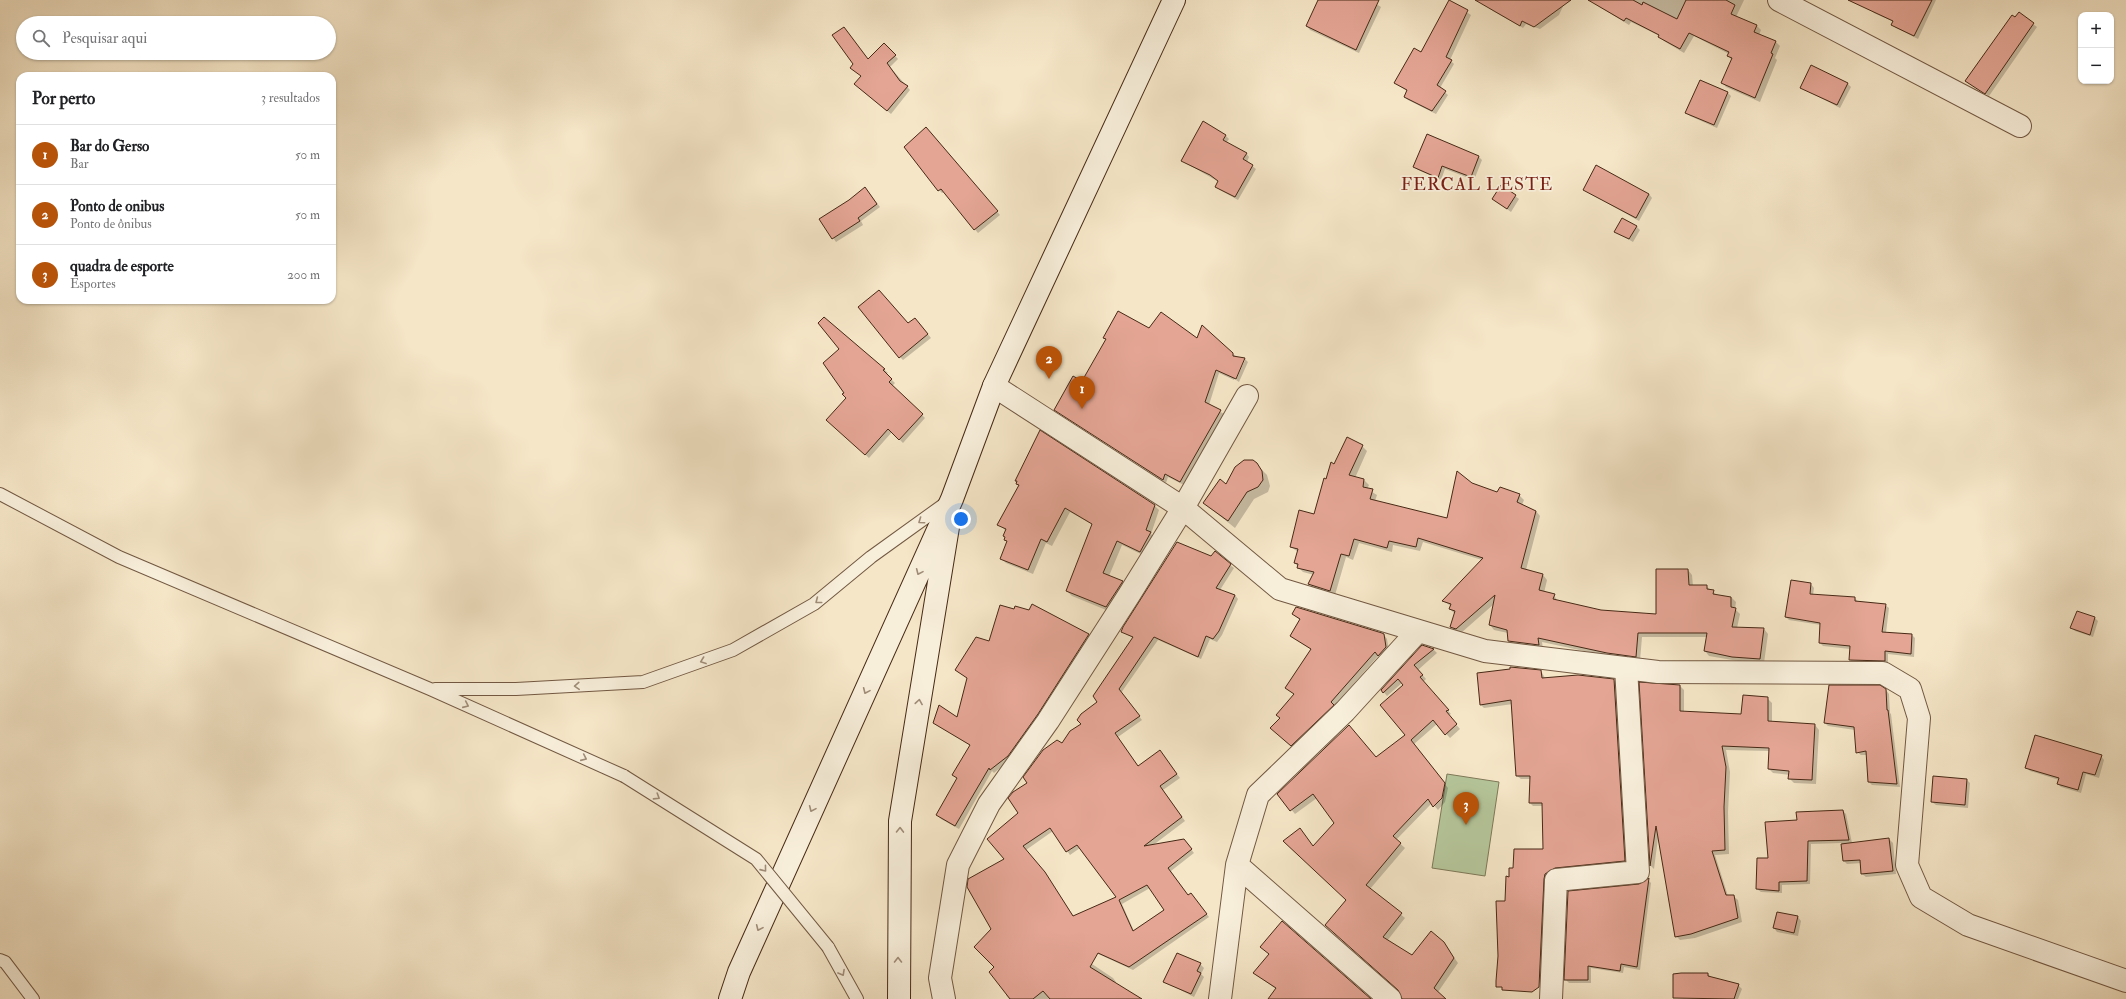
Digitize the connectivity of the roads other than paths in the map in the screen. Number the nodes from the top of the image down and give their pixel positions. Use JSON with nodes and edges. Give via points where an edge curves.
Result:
{"nodes":[{"id":1,"x":1174,"y":0,"type":"edge"},
{"id":2,"x":1779,"y":0,"type":"edge"},
{"id":3,"x":2020,"y":126,"type":"dead end"},
{"id":4,"x":994,"y":386,"type":"junction"},
{"id":5,"x":1247,"y":396,"type":"dead end"},
{"id":6,"x":0,"y":494,"type":"edge"},
{"id":7,"x":952,"y":498,"type":"junction"},
{"id":8,"x":1183,"y":508,"type":"junction"},
{"id":9,"x":1418,"y":631,"type":"junction"},
{"id":10,"x":1626,"y":668,"type":"junction"},
{"id":11,"x":430,"y":689,"type":"junction"},
{"id":12,"x":1237,"y":865,"type":"junction"},
{"id":13,"x":0,"y":960,"type":"edge"},
{"id":14,"x":2126,"y":981,"type":"edge"},
{"id":15,"x":33,"y":999,"type":"edge"},
{"id":16,"x":730,"y":999,"type":"edge"},
{"id":17,"x":857,"y":999,"type":"edge"},
{"id":18,"x":899,"y":999,"type":"edge"},
{"id":19,"x":944,"y":999,"type":"edge"},
{"id":20,"x":1220,"y":999,"type":"edge"},
{"id":21,"x":1390,"y":999,"type":"edge"},
{"id":22,"x":1551,"y":999,"type":"edge"}],
"edges":[{"from":1,"to":4,"type":"street"},
{"from":2,"to":3,"type":"street"},
{"from":4,"to":7,"type":"street"},
{"from":4,"to":8,"type":"street"},
{"from":5,"to":8,"type":"street"},
{"from":6,"to":11,"type":"lane","via":[[119,557]]},
{"from":7,"to":11,"type":"lane","one_way":true,"via":[[871,557],[814,604],[733,650],[643,682],[516,689]]},
{"from":7,"to":16,"type":"street","one_way":true,"via":[[739,972]]},
{"from":18,"to":7,"type":"street","one_way":true,"via":[[900,821]]},
{"from":8,"to":9,"type":"street","via":[[1280,589]]},
{"from":8,"to":19,"type":"street","via":[[1048,721],[989,804],[958,865],[940,978]]},
{"from":9,"to":10,"type":"street","via":[[1485,651]]},
{"from":9,"to":12,"type":"street","via":[[1345,711],[1258,795]]},
{"from":10,"to":14,"type":"street","via":[[1658,672],[1883,673],[1910,688],[1919,718],[1907,865],[1921,897],[1968,925]]},
{"from":10,"to":22,"type":"street","via":[[1638,872],[1556,880]]},
{"from":11,"to":17,"type":"lane","one_way":true,"bridge":true,"via":[[624,776],[756,859],[828,947]]},
{"from":12,"to":20,"type":"street"},
{"from":12,"to":21,"type":"street"},
{"from":13,"to":15,"type":"lane","via":[[5,962]]}]}
